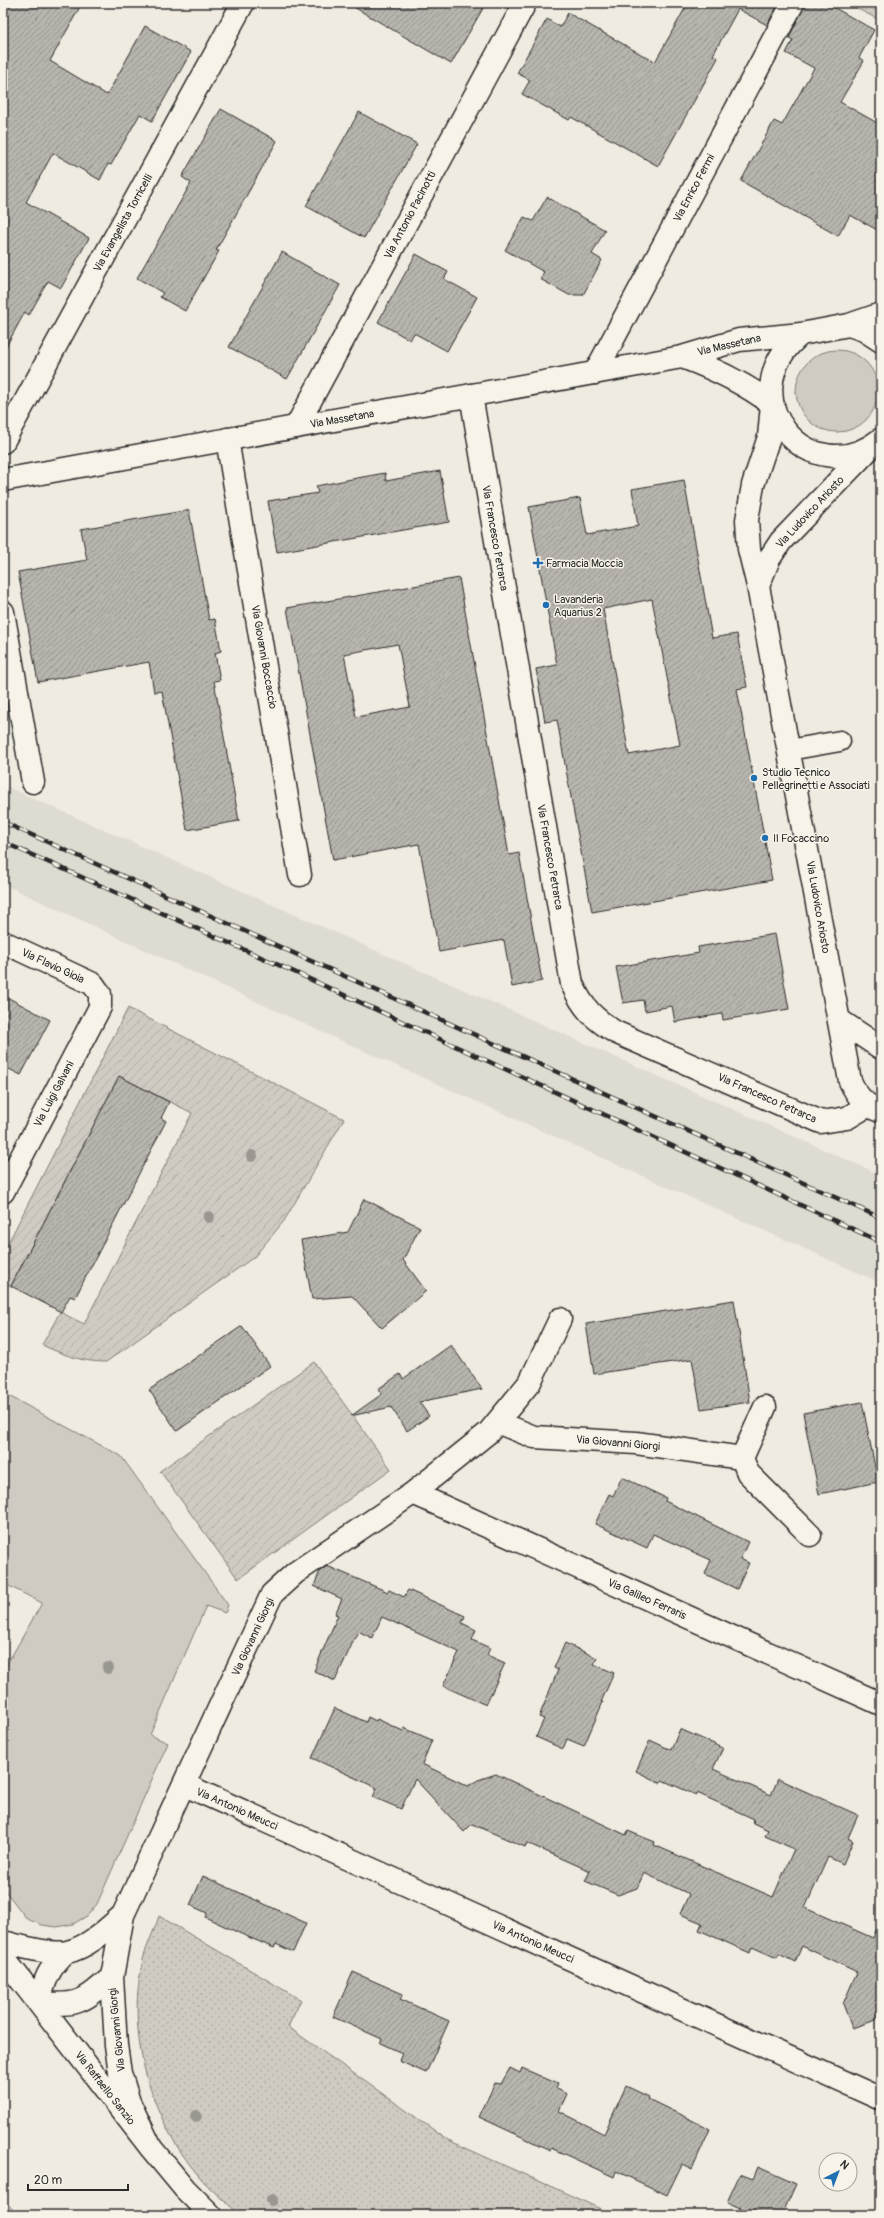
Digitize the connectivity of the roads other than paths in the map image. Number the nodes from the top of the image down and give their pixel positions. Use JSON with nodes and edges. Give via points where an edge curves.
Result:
{"nodes":[{"id":1,"x":243,"y":3,"type":"edge"},
{"id":2,"x":525,"y":3,"type":"edge"},
{"id":3,"x":793,"y":3,"type":"edge"},
{"id":4,"x":879,"y":311,"type":"edge"},
{"id":5,"x":849,"y":325,"type":"junction"},
{"id":6,"x":802,"y":334,"type":"junction"},
{"id":7,"x":881,"y":341,"type":"edge"},
{"id":8,"x":682,"y":357,"type":"junction"},
{"id":9,"x":595,"y":373,"type":"junction"},
{"id":10,"x":471,"y":395,"type":"junction"},
{"id":11,"x":772,"y":404,"type":"junction"},
{"id":12,"x":296,"y":427,"type":"junction"},
{"id":13,"x":227,"y":439,"type":"junction"},
{"id":14,"x":3,"y":442,"type":"edge"},
{"id":15,"x":877,"y":442,"type":"edge"},
{"id":16,"x":3,"y":480,"type":"edge"},
{"id":17,"x":758,"y":586,"type":"junction"},
{"id":18,"x":3,"y":612,"type":"edge"},
{"id":19,"x":840,"y":741,"type":"dead end"},
{"id":20,"x":789,"y":750,"type":"junction"},
{"id":21,"x":32,"y":782,"type":"dead end"},
{"id":22,"x":300,"y":875,"type":"dead end"},
{"id":23,"x":3,"y":942,"type":"edge"},
{"id":24,"x":100,"y":994,"type":"joint"},
{"id":25,"x":838,"y":1020,"type":"junction"},
{"id":26,"x":881,"y":1048,"type":"edge"},
{"id":27,"x":874,"y":1108,"type":"edge"},
{"id":28,"x":3,"y":1192,"type":"edge"},
{"id":29,"x":560,"y":1319,"type":"dead end"},
{"id":30,"x":765,"y":1407,"type":"dead end"},
{"id":31,"x":497,"y":1422,"type":"junction"},
{"id":32,"x":742,"y":1458,"type":"junction"},
{"id":33,"x":413,"y":1493,"type":"junction"},
{"id":34,"x":810,"y":1535,"type":"dead end"},
{"id":35,"x":881,"y":1704,"type":"edge"},
{"id":36,"x":185,"y":1785,"type":"junction"},
{"id":37,"x":123,"y":1915,"type":"junction"},
{"id":38,"x":3,"y":1942,"type":"edge"},
{"id":39,"x":66,"y":1952,"type":"junction"},
{"id":40,"x":3,"y":1957,"type":"edge"},
{"id":41,"x":112,"y":1978,"type":"junction"},
{"id":42,"x":39,"y":2003,"type":"junction"},
{"id":43,"x":881,"y":2098,"type":"edge"},
{"id":44,"x":151,"y":2148,"type":"junction"},
{"id":45,"x":211,"y":2215,"type":"edge"}],
"edges":[{"from":1,"to":14,"type":"street","name":"Via Evangelista Torricelli"},
{"from":2,"to":12,"type":"street","name":"Via Antonio Pacinotti"},
{"from":3,"to":9,"type":"street","name":"Via Enrico Fermi"},
{"from":4,"to":5,"type":"street","name":"Via Massetana"},
{"from":5,"to":6,"type":"street","name":"Via Massetana"},
{"from":5,"to":7,"type":"street","via":[[864,330]]},
{"from":6,"to":8,"type":"street","name":"Via Massetana","via":[[738,340]]},
{"from":6,"to":11,"type":"street","name":"Via Massetana","via":[[789,344],[779,357],[773,372]]},
{"from":8,"to":9,"type":"street","name":"Via Massetana"},
{"from":8,"to":11,"type":"street","name":"Via Massetana","via":[[727,375]]},
{"from":9,"to":10,"type":"street","name":"Via Massetana"},
{"from":10,"to":12,"type":"street","name":"Via Massetana"},
{"from":10,"to":27,"type":"street","name":"Via Francesco Petrarca","via":[[570,976],[578,998],[587,1011],[615,1032],[821,1122],[847,1118]]},
{"from":11,"to":15,"type":"street","name":"Via Massetana","via":[[783,428],[808,450],[824,455],[841,456],[858,453]]},
{"from":11,"to":17,"type":"street","name":"Via Ludovico Ariosto","via":[[769,437],[753,485],[747,520],[748,549]]},
{"from":12,"to":13,"type":"street","name":"Via Massetana"},
{"from":13,"to":16,"type":"street","name":"Via Massetana"},
{"from":13,"to":22,"type":"street","name":"Via Giovanni Boccaccio"},
{"from":15,"to":17,"type":"street","name":"Via Ludovico Ariosto","via":[[781,541],[769,559]]},
{"from":17,"to":20,"type":"street","name":"Via Ludovico Ariosto"},
{"from":18,"to":21,"type":"street"},
{"from":19,"to":20,"type":"lane"},
{"from":20,"to":25,"type":"street","name":"Via Ludovico Ariosto"},
{"from":23,"to":24,"type":"street","name":"Via Flavio Gioia","via":[[93,984]]},
{"from":24,"to":28,"type":"street","name":"Via Luigi Galvani","via":[[100,1006]]},
{"from":25,"to":26,"type":"street"},
{"from":25,"to":27,"type":"street","name":"Via Ludovico Ariosto","via":[[850,1081],[856,1093]]},
{"from":29,"to":31,"type":"street","name":"Via Giovanni Giorgi","via":[[530,1382]]},
{"from":30,"to":32,"type":"street"},
{"from":31,"to":32,"type":"street","name":"Via Giovanni Giorgi","via":[[534,1437],[636,1443]]},
{"from":31,"to":33,"type":"street","name":"Via Giovanni Giorgi","via":[[489,1432]]},
{"from":32,"to":34,"type":"street","via":[[748,1473]]},
{"from":33,"to":35,"type":"street","name":"Via Galileo Ferraris"},
{"from":33,"to":36,"type":"street","name":"Via Giovanni Giorgi","via":[[294,1573],[272,1594]]},
{"from":36,"to":37,"type":"street","name":"Via Giovanni Giorgi"},
{"from":36,"to":43,"type":"street","name":"Via Antonio Meucci"},
{"from":37,"to":39,"type":"street","name":"Via Giovanni Giorgi","via":[[100,1936]]},
{"from":37,"to":41,"type":"street","name":"Via Giovanni Giorgi"},
{"from":38,"to":39,"type":"street"},
{"from":39,"to":42,"type":"street","name":"Via Giovanni Giorgi","via":[[52,1966],[45,1978]]},
{"from":40,"to":42,"type":"street","name":"Via Raffaello Sanzio"},
{"from":41,"to":42,"type":"street","name":"Via Giovanni Giorgi","via":[[91,1996],[79,2002],[66,2005]]},
{"from":41,"to":44,"type":"street","name":"Via Giovanni Giorgi","via":[[120,2073],[129,2102]]},
{"from":42,"to":44,"type":"street","name":"Via Raffaello Sanzio"},
{"from":44,"to":45,"type":"street","name":"Via Raffaello Sanzio","via":[[185,2189]]}]}
